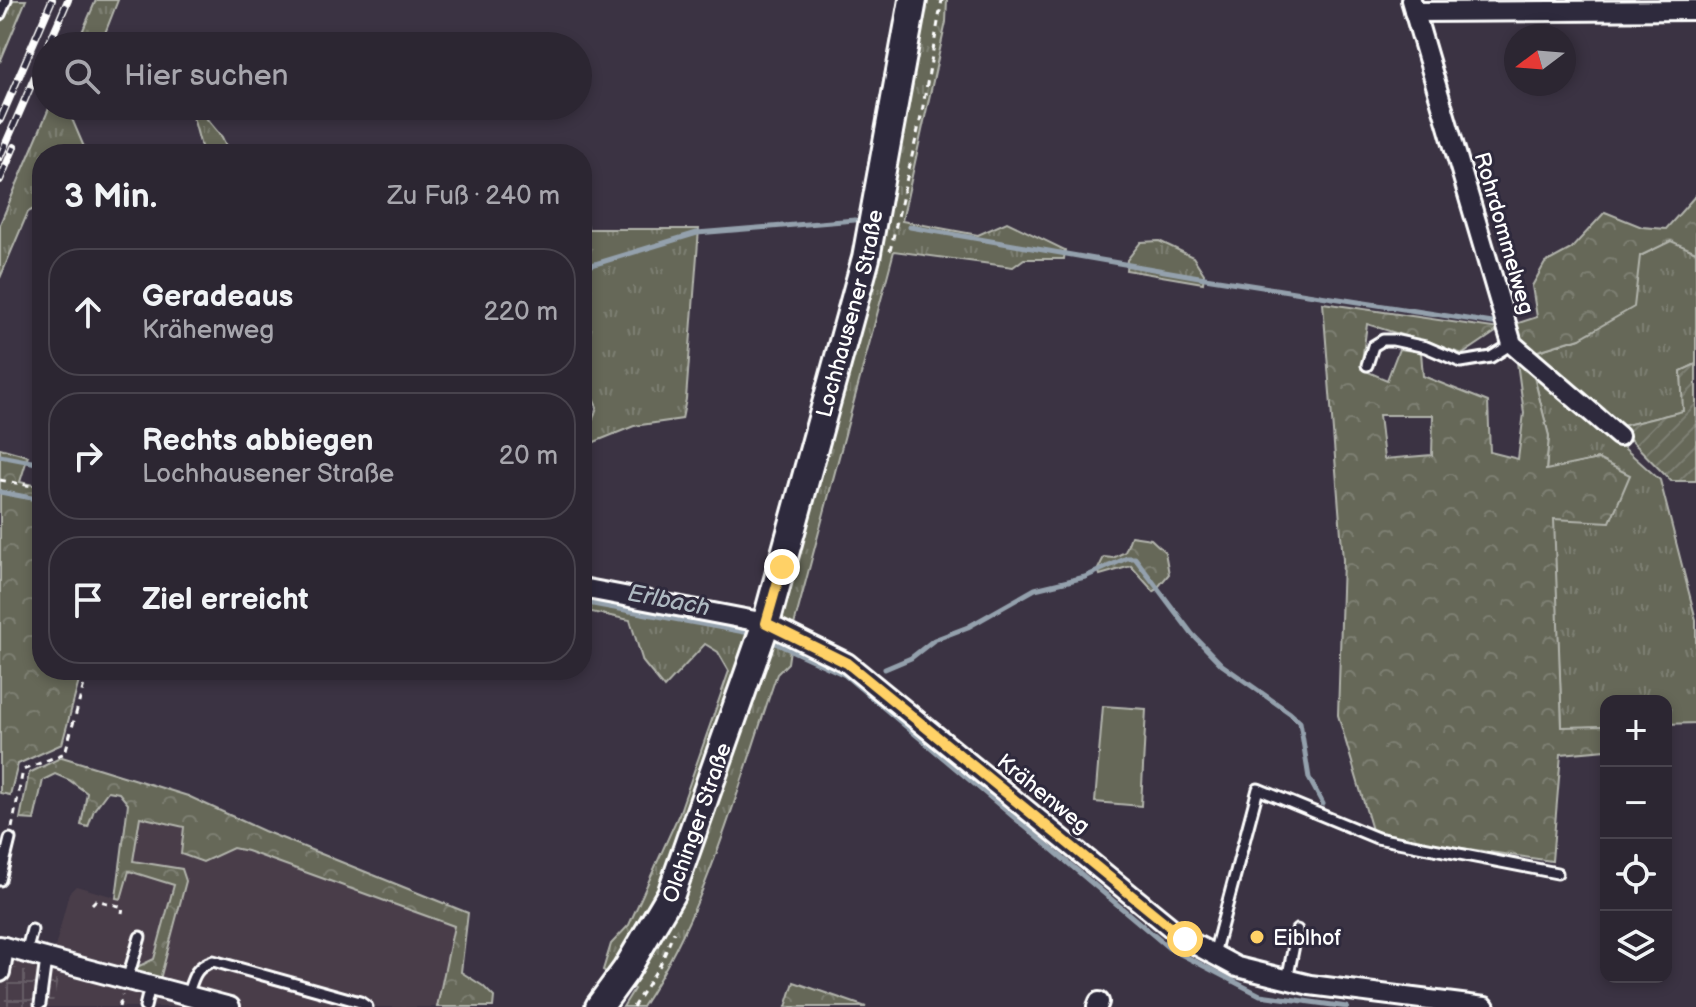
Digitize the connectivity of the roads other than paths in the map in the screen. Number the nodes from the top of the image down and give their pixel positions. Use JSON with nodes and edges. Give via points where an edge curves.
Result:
{"nodes":[{"id":1,"x":6,"y":0,"type":"edge"},
{"id":2,"x":913,"y":0,"type":"edge"},
{"id":3,"x":1413,"y":6,"type":"edge"},
{"id":4,"x":1532,"y":6,"type":"edge"},
{"id":5,"x":1696,"y":10,"type":"edge"},
{"id":6,"x":0,"y":14,"type":"edge"},
{"id":7,"x":1512,"y":344,"type":"junction"},
{"id":8,"x":1367,"y":365,"type":"dead end"},
{"id":9,"x":1619,"y":436,"type":"dead end"},
{"id":10,"x":592,"y":590,"type":"edge"},
{"id":11,"x":766,"y":623,"type":"junction"},
{"id":12,"x":10,"y":839,"type":"road end"},
{"id":13,"x":1557,"y":873,"type":"dead end"},
{"id":14,"x":0,"y":880,"type":"edge"},
{"id":15,"x":32,"y":930,"type":"dead end"},
{"id":16,"x":1297,"y":930,"type":"dead end"},
{"id":17,"x":140,"y":937,"type":"dead end"},
{"id":18,"x":2,"y":947,"type":"edge"},
{"id":19,"x":26,"y":953,"type":"junction"},
{"id":20,"x":1214,"y":954,"type":"junction"},
{"id":21,"x":46,"y":959,"type":"junction"},
{"id":22,"x":0,"y":972,"type":"edge"},
{"id":23,"x":1287,"y":980,"type":"junction"},
{"id":24,"x":125,"y":986,"type":"junction"},
{"id":25,"x":150,"y":986,"type":"junction"},
{"id":26,"x":187,"y":996,"type":"junction"},
{"id":27,"x":40,"y":1004,"type":"dead end"},
{"id":28,"x":145,"y":1007,"type":"edge"},
{"id":29,"x":230,"y":1007,"type":"edge"},
{"id":30,"x":367,"y":1007,"type":"edge"},
{"id":31,"x":599,"y":1007,"type":"edge"},
{"id":32,"x":1485,"y":1007,"type":"edge"}],
"edges":[{"from":1,"to":6,"type":"lane"},
{"from":2,"to":11,"type":"main road","name":"Lochhausener Straße","via":[[866,258]]},
{"from":3,"to":4,"type":"street"},
{"from":3,"to":7,"type":"street","name":"Rohrdommelweg"},
{"from":4,"to":5,"type":"street"},
{"from":7,"to":8,"type":"lane","via":[[1491,357],[1461,362],[1426,347],[1383,340],[1373,346]]},
{"from":7,"to":9,"type":"street","name":"Rohrdommelweg"},
{"from":10,"to":11,"type":"street","name":"Krähenweg"},
{"from":11,"to":20,"type":"street","name":"Krähenweg","via":[[847,663],[1185,939]]},
{"from":11,"to":31,"type":"main road","name":"Olchinger Straße","via":[[671,894]]},
{"from":12,"to":14,"type":"lane"},
{"from":13,"to":20,"type":"lane","via":[[1377,838],[1258,789]]},
{"from":15,"to":19,"type":"lane"},
{"from":16,"to":23,"type":"lane"},
{"from":17,"to":24,"type":"lane"},
{"from":18,"to":19,"type":"street"},
{"from":18,"to":22,"type":"street"},
{"from":19,"to":21,"type":"street"},
{"from":20,"to":23,"type":"street","name":"Krähenweg","via":[[1237,967]]},
{"from":21,"to":24,"type":"street"},
{"from":21,"to":27,"type":"lane"},
{"from":23,"to":32,"type":"street","name":"Krähenweg"},
{"from":24,"to":25,"type":"street"},
{"from":25,"to":26,"type":"street"},
{"from":25,"to":28,"type":"lane"},
{"from":26,"to":29,"type":"street"},
{"from":26,"to":30,"type":"lane","via":[[195,972],[213,961]]}]}
